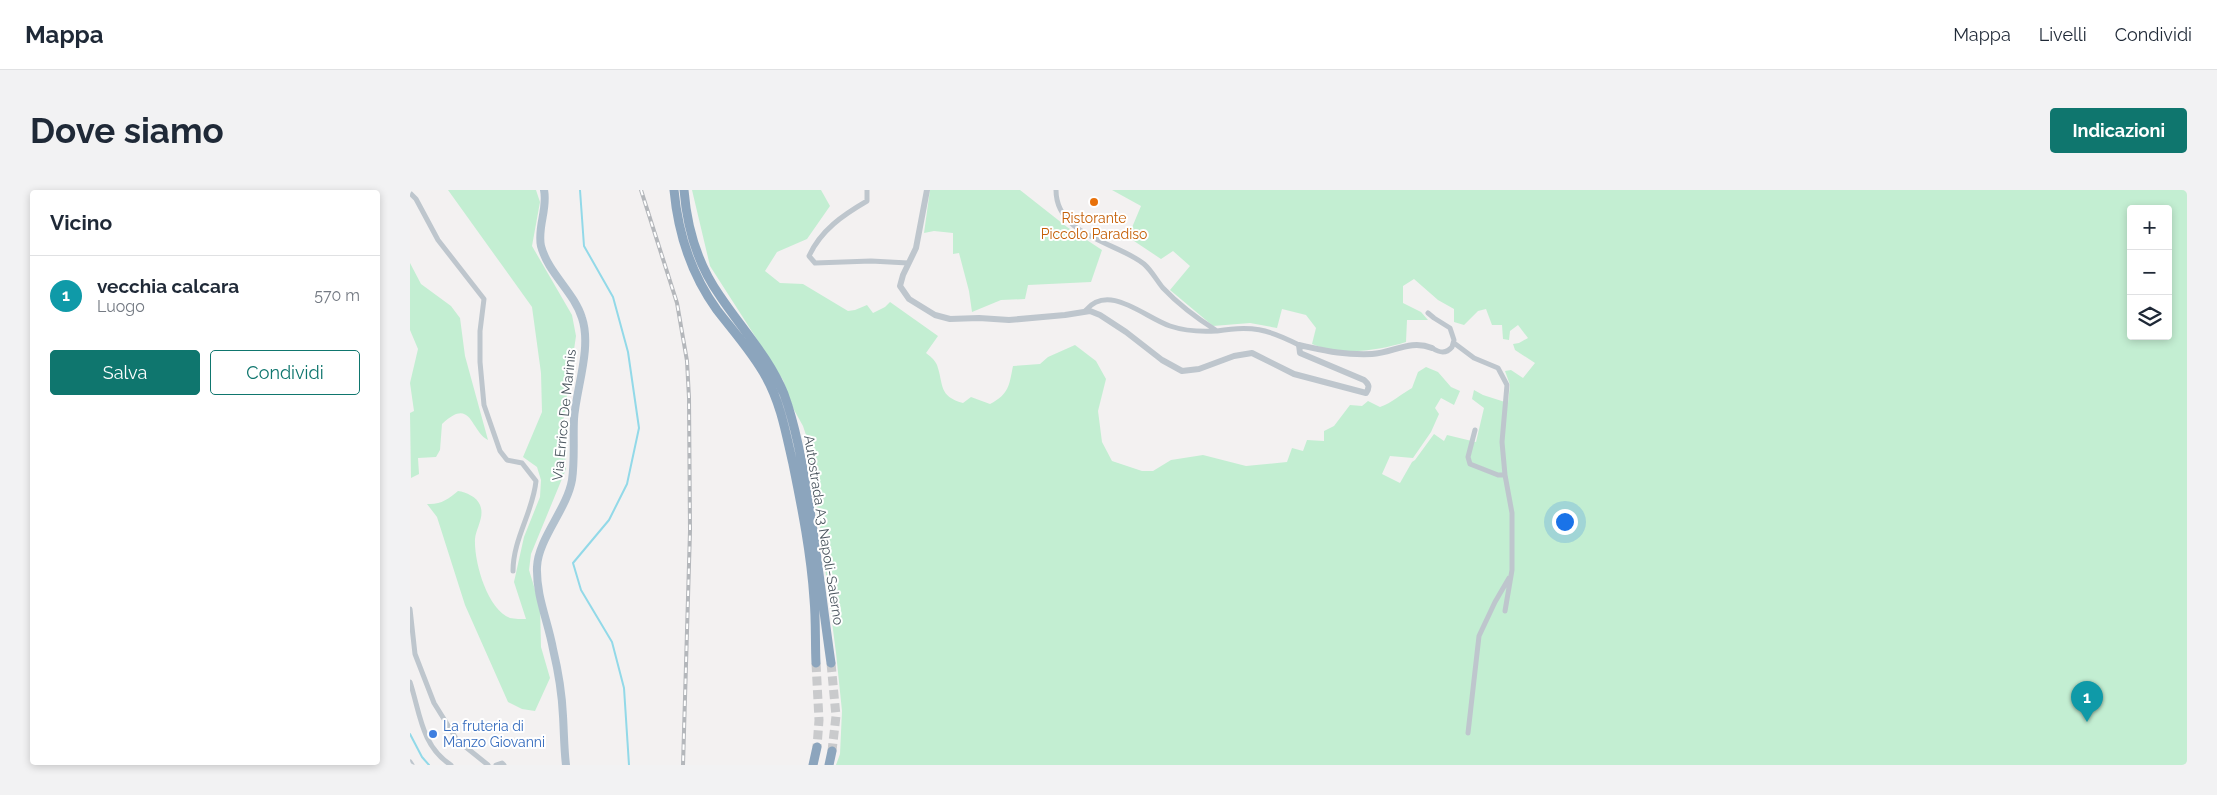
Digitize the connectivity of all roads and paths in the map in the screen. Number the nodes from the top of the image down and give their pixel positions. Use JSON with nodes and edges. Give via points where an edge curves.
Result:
{"nodes":[{"id":1,"x":544,"y":190,"type":"edge"},
{"id":2,"x":674,"y":190,"type":"edge"},
{"id":3,"x":684,"y":190,"type":"edge"},
{"id":4,"x":867,"y":190,"type":"edge"},
{"id":5,"x":927,"y":190,"type":"edge"},
{"id":6,"x":1056,"y":190,"type":"edge"},
{"id":7,"x":410,"y":193,"type":"edge"},
{"id":8,"x":908,"y":263,"type":"junction"},
{"id":9,"x":1086,"y":310,"type":"junction"},
{"id":10,"x":1428,"y":313,"type":"dead end"},
{"id":11,"x":1217,"y":331,"type":"junction"},
{"id":12,"x":1454,"y":343,"type":"junction"},
{"id":13,"x":1299,"y":345,"type":"junction"},
{"id":14,"x":1435,"y":350,"type":"joint"},
{"id":15,"x":1475,"y":430,"type":"dead end"},
{"id":16,"x":1505,"y":475,"type":"junction"},
{"id":17,"x":801,"y":481,"type":"junction"},
{"id":18,"x":513,"y":571,"type":"dead end"},
{"id":19,"x":1511,"y":576,"type":"junction"},
{"id":20,"x":819,"y":599,"type":"junction"},
{"id":21,"x":410,"y":609,"type":"edge"},
{"id":22,"x":1505,"y":611,"type":"dead end"},
{"id":23,"x":831,"y":662,"type":"tunnel mouth"},
{"id":24,"x":816,"y":663,"type":"tunnel mouth"},
{"id":25,"x":410,"y":682,"type":"edge"},
{"id":26,"x":1468,"y":733,"type":"dead end"},
{"id":27,"x":816,"y":747,"type":"tunnel mouth"},
{"id":28,"x":832,"y":751,"type":"tunnel mouth"},
{"id":29,"x":451,"y":765,"type":"edge"},
{"id":30,"x":488,"y":765,"type":"edge"},
{"id":31,"x":496,"y":765,"type":"edge"},
{"id":32,"x":504,"y":765,"type":"edge"},
{"id":33,"x":566,"y":765,"type":"edge"},
{"id":34,"x":813,"y":765,"type":"edge"},
{"id":35,"x":828,"y":765,"type":"edge"}],
"edges":[{"from":1,"to":33,"type":"main road","name":"Via Errico De Marinis","via":[[546,209],[542,222],[542,246],[582,316],[584,326],[574,418],[572,480],[537,566],[540,597],[559,684]]},
{"from":2,"to":17,"type":"highway","name":"Autostrada A3 Napoli-Salerno","via":[[681,233],[693,268],[710,300],[755,360],[772,391]]},
{"from":3,"to":17,"type":"highway","name":"Autostrada A3 Napoli-Salerno","via":[[690,234],[702,265],[718,295],[761,352],[784,395]]},
{"from":4,"to":8,"type":"street","via":[[867,201],[845,214],[816,241],[809,256],[815,263]]},
{"from":5,"to":8,"type":"street","via":[[920,236]]},
{"from":6,"to":11,"type":"street","via":[[1056,200],[1062,213],[1075,227],[1142,263],[1197,319]]},
{"from":7,"to":18,"type":"street","via":[[438,240],[484,299],[480,362],[484,405],[500,451],[507,460],[522,463],[536,481],[534,497],[513,556]]},
{"from":8,"to":9,"type":"street","via":[[901,279],[901,289],[926,311],[943,318],[1017,320]]},
{"from":9,"to":11,"type":"street","via":[[1100,299],[1111,299],[1169,326]]},
{"from":9,"to":13,"type":"street","via":[[1100,315],[1182,371],[1252,353],[1294,374],[1366,393],[1369,384],[1364,380],[1300,353]]},
{"from":10,"to":12,"type":"street","via":[[1450,328]]},
{"from":11,"to":13,"type":"street","via":[[1259,329],[1274,332]]},
{"from":12,"to":14,"type":"street","via":[[1449,350]]},
{"from":12,"to":16,"type":"street","via":[[1474,358],[1498,368],[1507,385],[1502,442]]},
{"from":13,"to":14,"type":"street","via":[[1336,354],[1385,352],[1406,345]]},
{"from":15,"to":16,"type":"street","via":[[1468,457],[1470,464]]},
{"from":16,"to":19,"type":"street","via":[[1512,513]]},
{"from":17,"to":20,"type":"highway","name":"Autostrada A3 Napoli-Salerno"},
{"from":19,"to":22,"type":"street"},
{"from":19,"to":26,"type":"street","via":[[1479,636]]},
{"from":20,"to":23,"type":"highway","name":"Autostrada A3 Napoli-Salerno"},
{"from":20,"to":24,"type":"highway","name":"Autostrada A3 Napoli-Salerno"},
{"from":21,"to":30,"type":"street","via":[[415,654],[434,703],[457,740]]},
{"from":25,"to":29,"type":"street","via":[[423,730],[433,747]]},
{"from":27,"to":34,"type":"highway"},
{"from":28,"to":35,"type":"highway"},
{"from":31,"to":32,"type":"street"}]}
